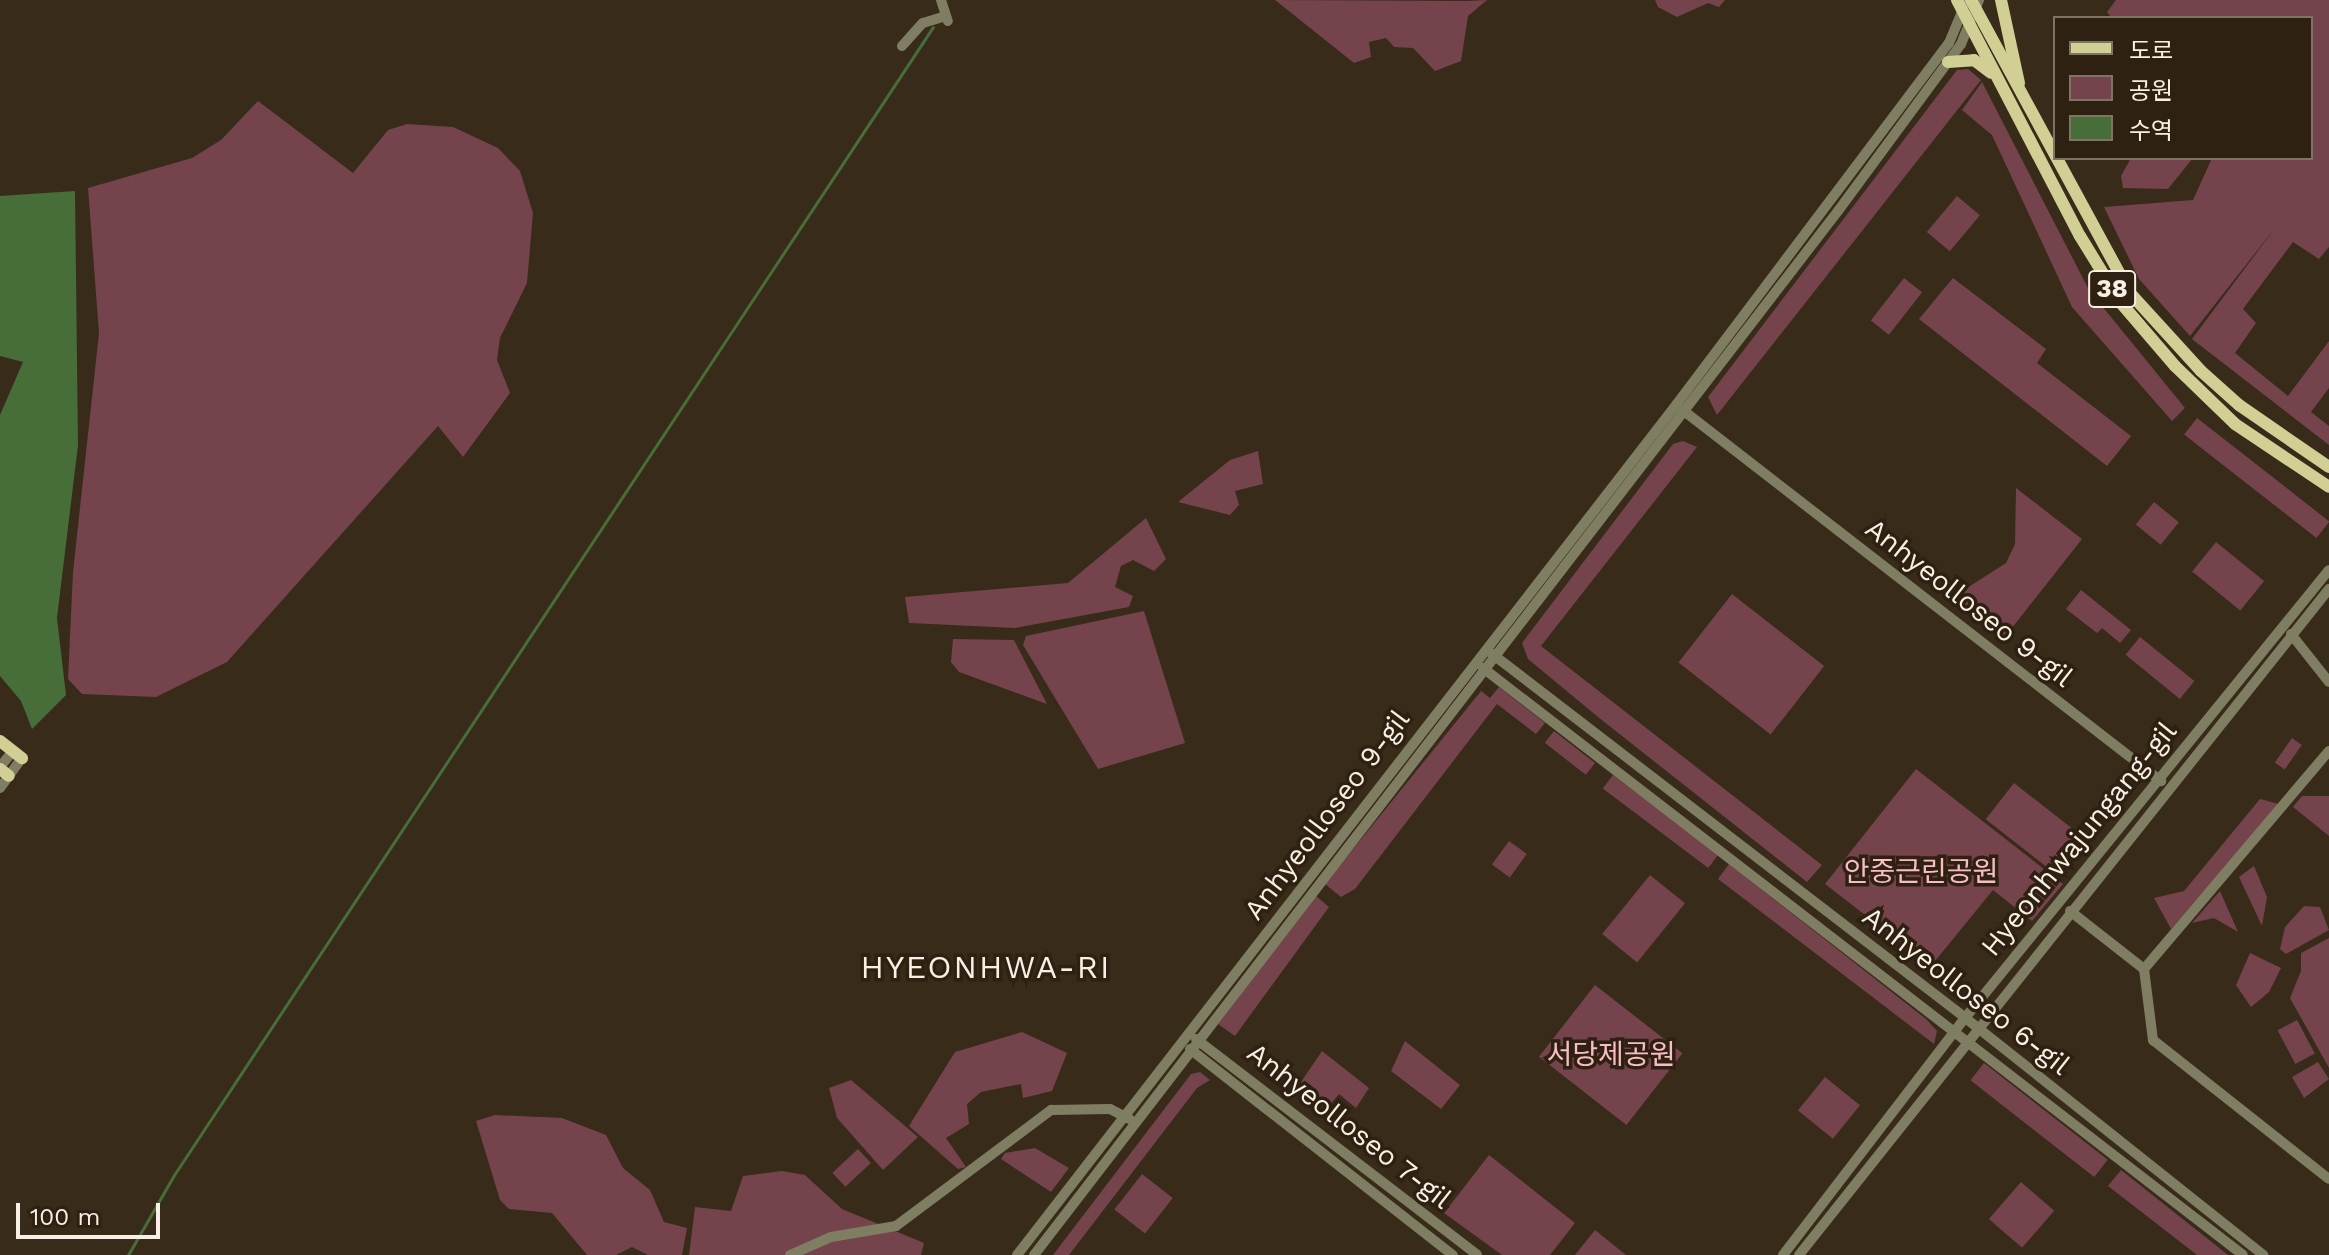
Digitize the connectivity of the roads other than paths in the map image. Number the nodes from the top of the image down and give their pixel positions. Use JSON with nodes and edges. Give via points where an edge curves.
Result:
{"nodes":[{"id":1,"x":941,"y":0,"type":"edge"},
{"id":2,"x":1957,"y":0,"type":"edge"},
{"id":3,"x":2001,"y":0,"type":"edge"},
{"id":4,"x":1972,"y":5,"type":"edge"},
{"id":5,"x":1971,"y":28,"type":"junction"},
{"id":6,"x":902,"y":46,"type":"dead end"},
{"id":7,"x":1948,"y":62,"type":"junction"},
{"id":8,"x":1997,"y":78,"type":"junction"},
{"id":9,"x":2024,"y":102,"type":"junction"},
{"id":10,"x":2053,"y":154,"type":"edge"},
{"id":11,"x":2056,"y":160,"type":"edge"},
{"id":12,"x":1680,"y":408,"type":"junction"},
{"id":13,"x":2329,"y":467,"type":"edge"},
{"id":14,"x":2329,"y":487,"type":"edge"},
{"id":15,"x":2329,"y":570,"type":"edge"},
{"id":16,"x":2329,"y":589,"type":"edge"},
{"id":17,"x":2289,"y":620,"type":"junction"},
{"id":18,"x":2291,"y":637,"type":"junction"},
{"id":19,"x":1486,"y":649,"type":"junction"},
{"id":20,"x":1495,"y":658,"type":"junction"},
{"id":21,"x":1475,"y":662,"type":"junction"},
{"id":22,"x":1486,"y":670,"type":"junction"},
{"id":23,"x":2329,"y":682,"type":"edge"},
{"id":24,"x":0,"y":741,"type":"edge"},
{"id":25,"x":2329,"y":751,"type":"edge"},
{"id":26,"x":17,"y":754,"type":"joint"},
{"id":27,"x":3,"y":771,"type":"edge"},
{"id":28,"x":2157,"y":778,"type":"junction"},
{"id":29,"x":2169,"y":787,"type":"junction"},
{"id":30,"x":0,"y":788,"type":"edge"},
{"id":31,"x":2070,"y":911,"type":"junction"},
{"id":32,"x":2144,"y":969,"type":"junction"},
{"id":33,"x":1965,"y":1018,"type":"junction"},
{"id":34,"x":1977,"y":1027,"type":"junction"},
{"id":35,"x":1956,"y":1029,"type":"junction"},
{"id":36,"x":1968,"y":1038,"type":"junction"},
{"id":37,"x":1192,"y":1043,"type":"junction"},
{"id":38,"x":1125,"y":1117,"type":"junction"},
{"id":39,"x":1136,"y":1123,"type":"junction"},
{"id":40,"x":2329,"y":1179,"type":"edge"},
{"id":41,"x":790,"y":1255,"type":"edge"},
{"id":42,"x":1017,"y":1255,"type":"edge"},
{"id":43,"x":1034,"y":1255,"type":"edge"},
{"id":44,"x":1453,"y":1255,"type":"edge"},
{"id":45,"x":1477,"y":1255,"type":"edge"},
{"id":46,"x":1783,"y":1255,"type":"edge"},
{"id":47,"x":1799,"y":1255,"type":"edge"},
{"id":48,"x":2243,"y":1255,"type":"edge"},
{"id":49,"x":2263,"y":1255,"type":"edge"}],
"edges":[{"from":1,"to":6,"type":"street","via":[[947,19],[923,23]]},
{"from":2,"to":4,"type":"main road","number":"38"},
{"from":3,"to":9,"type":"main road"},
{"from":4,"to":5,"type":"main road","number":"38"},
{"from":4,"to":9,"type":"main road","number":"38"},
{"from":4,"to":12,"type":"street","name":"Anhyeolloseo 9-gil"},
{"from":5,"to":7,"type":"street"},
{"from":5,"to":8,"type":"main road","number":"38"},
{"from":7,"to":8,"type":"main road","via":[[1974,60]]},
{"from":7,"to":12,"type":"street"},
{"from":8,"to":14,"type":"main road","number":"38","via":[[2121,303],[2235,424]]},
{"from":9,"to":10,"type":"main road","number":"38"},
{"from":11,"to":13,"type":"main road","number":"38","via":[[2130,293],[2239,405]]},
{"from":12,"to":19,"type":"street","name":"Anhyeolloseo 9-gil"},
{"from":12,"to":20,"type":"street"},
{"from":12,"to":28,"type":"street","name":"Anhyeolloseo 9-gil"},
{"from":15,"to":17,"type":"street","name":"Hyeonhwajungang-gil"},
{"from":16,"to":18,"type":"street"},
{"from":17,"to":18,"type":"street"},
{"from":17,"to":28,"type":"street","name":"Hyeonhwajungang-gil"},
{"from":18,"to":23,"type":"street"},
{"from":18,"to":29,"type":"street"},
{"from":19,"to":20,"type":"street","name":"Anhyeolloseo 6-gil"},
{"from":19,"to":21,"type":"street","name":"Anhyeolloseo 9-gil"},
{"from":20,"to":22,"type":"street"},
{"from":20,"to":33,"type":"street","name":"Anhyeolloseo 6-gil"},
{"from":21,"to":22,"type":"street","name":"Anhyeolloseo 6-gil"},
{"from":21,"to":37,"type":"street","name":"Anhyeolloseo 9-gil"},
{"from":22,"to":35,"type":"street","name":"Anhyeolloseo 6-gil"},
{"from":22,"to":37,"type":"street"},
{"from":24,"to":26,"type":"main road"},
{"from":25,"to":32,"type":"street"},
{"from":26,"to":27,"type":"street"},
{"from":27,"to":30,"type":"street"},
{"from":28,"to":29,"type":"street","name":"Anhyeolloseo 9-gil"},
{"from":28,"to":33,"type":"street","name":"Hyeonhwajungang-gil"},
{"from":29,"to":31,"type":"street"},
{"from":31,"to":32,"type":"street"},
{"from":31,"to":34,"type":"street"},
{"from":32,"to":40,"type":"street","via":[[2153,1040]]},
{"from":33,"to":34,"type":"street","name":"Anhyeolloseo 6-gil"},
{"from":33,"to":35,"type":"street","name":"Hyeonhwajungang-gil"},
{"from":34,"to":36,"type":"street"},
{"from":34,"to":49,"type":"street","name":"Anhyeolloseo 6-gil"},
{"from":35,"to":36,"type":"street","name":"Anhyeolloseo 6-gil"},
{"from":35,"to":46,"type":"street","name":"Hyeonhwajungang-gil"},
{"from":36,"to":47,"type":"street"},
{"from":36,"to":48,"type":"street","name":"Anhyeolloseo 6-gil"},
{"from":37,"to":38,"type":"street","name":"Anhyeolloseo 9-gil"},
{"from":37,"to":39,"type":"street"},
{"from":37,"to":44,"type":"street","name":"Anhyeolloseo 7-gil"},
{"from":37,"to":45,"type":"street","name":"Anhyeolloseo 7-gil"},
{"from":38,"to":39,"type":"street"},
{"from":38,"to":41,"type":"street","via":[[1082,1106],[1051,1110],[896,1226],[831,1237]]},
{"from":38,"to":42,"type":"street","name":"Anhyeolloseo 9-gil"},
{"from":39,"to":43,"type":"street"}]}
